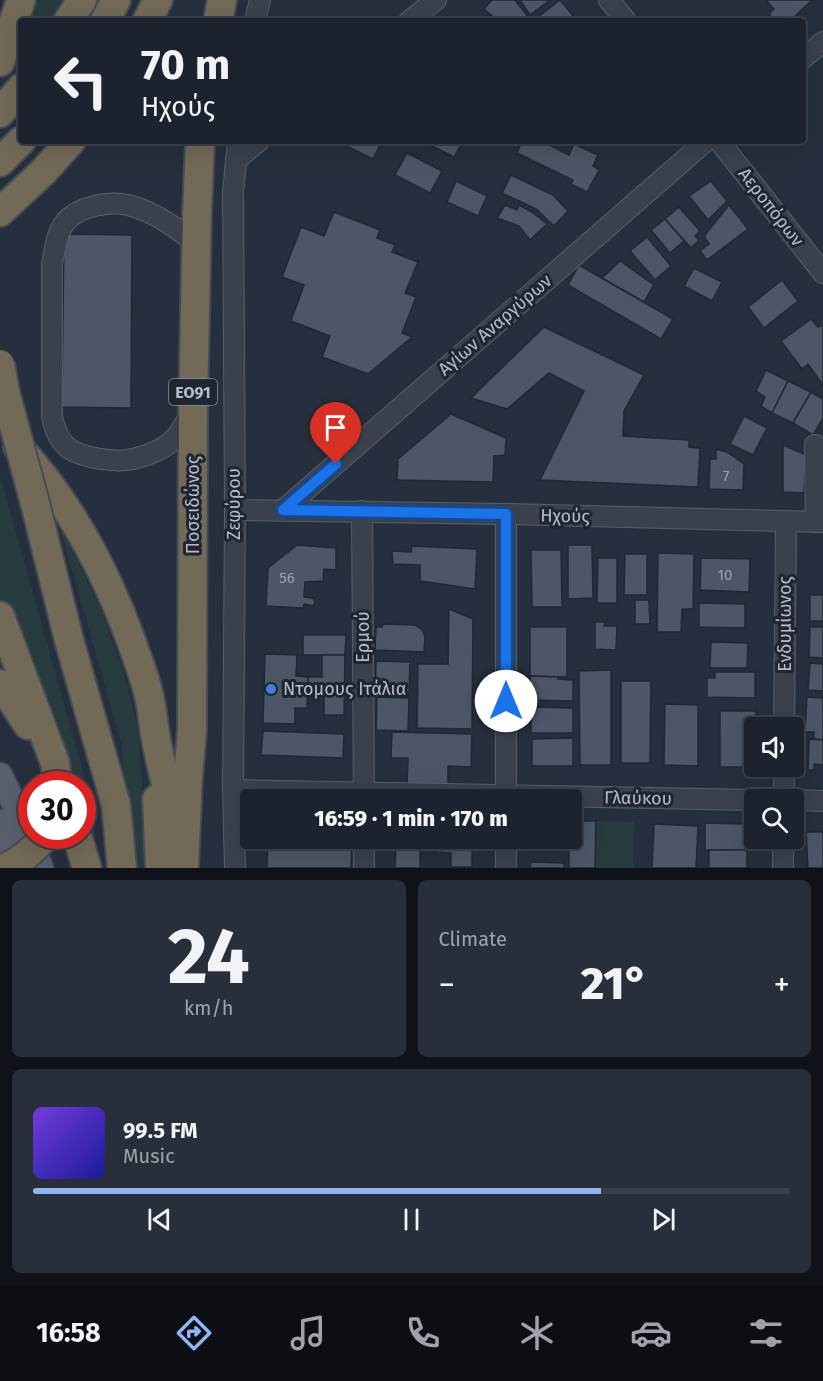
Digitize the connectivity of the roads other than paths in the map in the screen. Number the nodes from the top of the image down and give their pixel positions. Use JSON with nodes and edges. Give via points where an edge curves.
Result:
{"nodes":[{"id":1,"x":21,"y":0,"type":"edge"},
{"id":2,"x":82,"y":0,"type":"edge"},
{"id":3,"x":116,"y":0,"type":"edge"},
{"id":4,"x":158,"y":0,"type":"edge"},
{"id":5,"x":222,"y":0,"type":"edge"},
{"id":6,"x":260,"y":0,"type":"edge"},
{"id":7,"x":436,"y":0,"type":"edge"},
{"id":8,"x":609,"y":0,"type":"edge"},
{"id":9,"x":70,"y":18,"type":"edge"},
{"id":10,"x":107,"y":18,"type":"edge"},
{"id":11,"x":149,"y":18,"type":"edge"},
{"id":12,"x":219,"y":18,"type":"edge"},
{"id":13,"x":256,"y":18,"type":"edge"},
{"id":14,"x":413,"y":18,"type":"edge"},
{"id":15,"x":624,"y":18,"type":"edge"},
{"id":16,"x":823,"y":42,"type":"edge"},
{"id":17,"x":806,"y":56,"type":"edge"},
{"id":18,"x":0,"y":62,"type":"edge"},
{"id":19,"x":18,"y":92,"type":"edge"},
{"id":20,"x":0,"y":113,"type":"edge"},
{"id":21,"x":18,"y":144,"type":"edge"},
{"id":22,"x":68,"y":144,"type":"edge"},
{"id":23,"x":200,"y":144,"type":"edge"},
{"id":24,"x":253,"y":144,"type":"edge"},
{"id":25,"x":703,"y":144,"type":"edge"},
{"id":26,"x":721,"y":144,"type":"edge"},
{"id":27,"x":237,"y":151,"type":"edge"},
{"id":28,"x":0,"y":162,"type":"edge"},
{"id":29,"x":0,"y":212,"type":"edge"},
{"id":30,"x":196,"y":243,"type":"junction"},
{"id":31,"x":823,"y":273,"type":"edge"},
{"id":32,"x":0,"y":364,"type":"edge"},
{"id":33,"x":193,"y":411,"type":"junction"},
{"id":34,"x":0,"y":428,"type":"edge"},
{"id":35,"x":815,"y":445,"type":"dead end"},
{"id":36,"x":235,"y":510,"type":"junction"},
{"id":37,"x":283,"y":510,"type":"junction"},
{"id":38,"x":362,"y":511,"type":"junction"},
{"id":39,"x":506,"y":514,"type":"junction"},
{"id":40,"x":786,"y":521,"type":"junction"},
{"id":41,"x":820,"y":522,"type":"edge"},
{"id":42,"x":0,"y":616,"type":"edge"},
{"id":43,"x":0,"y":684,"type":"edge"},
{"id":44,"x":784,"y":717,"type":"edge"},
{"id":45,"x":192,"y":730,"type":"junction"},
{"id":46,"x":158,"y":749,"type":"junction"},
{"id":47,"x":53,"y":771,"type":"edge"},
{"id":48,"x":56,"y":771,"type":"edge"},
{"id":49,"x":0,"y":774,"type":"edge"},
{"id":50,"x":364,"y":789,"type":"edge"},
{"id":51,"x":506,"y":789,"type":"edge"},
{"id":52,"x":234,"y":790,"type":"junction"},
{"id":53,"x":240,"y":790,"type":"edge"},
{"id":54,"x":582,"y":798,"type":"edge"},
{"id":55,"x":744,"y":800,"type":"edge"},
{"id":56,"x":804,"y":800,"type":"edge"},
{"id":57,"x":823,"y":801,"type":"edge"},
{"id":58,"x":0,"y":822,"type":"edge"},
{"id":59,"x":33,"y":849,"type":"edge"},
{"id":60,"x":81,"y":849,"type":"edge"},
{"id":61,"x":364,"y":849,"type":"edge"},
{"id":62,"x":506,"y":849,"type":"edge"},
{"id":63,"x":783,"y":849,"type":"edge"},
{"id":64,"x":4,"y":868,"type":"edge"},
{"id":65,"x":20,"y":868,"type":"edge"},
{"id":66,"x":41,"y":868,"type":"edge"},
{"id":67,"x":87,"y":868,"type":"edge"},
{"id":68,"x":122,"y":868,"type":"edge"},
{"id":69,"x":160,"y":868,"type":"edge"},
{"id":70,"x":183,"y":868,"type":"edge"},
{"id":71,"x":201,"y":868,"type":"edge"},
{"id":72,"x":235,"y":868,"type":"edge"},
{"id":73,"x":364,"y":868,"type":"edge"},
{"id":74,"x":506,"y":868,"type":"edge"},
{"id":75,"x":783,"y":868,"type":"edge"}],
"edges":[{"from":1,"to":18,"type":"highway"},
{"from":2,"to":9,"type":"highway"},
{"from":3,"to":10,"type":"highway"},
{"from":4,"to":11,"type":"highway"},
{"from":5,"to":12,"type":"highway"},
{"from":6,"to":13,"type":"street"},
{"from":7,"to":14,"type":"street"},
{"from":8,"to":15,"type":"street"},
{"from":16,"to":17,"type":"street"},
{"from":19,"to":20,"type":"highway"},
{"from":21,"to":28,"type":"highway"},
{"from":22,"to":29,"type":"highway"},
{"from":23,"to":30,"type":"highway","name":"Ποσειδώνος","number":"ΕΟ91"},
{"from":24,"to":27,"type":"street"},
{"from":25,"to":37,"type":"street","name":"Αγίων Αναργύρων"},
{"from":26,"to":31,"type":"street","name":"Αεροπόρων"},
{"from":27,"to":36,"type":"street","name":"Ζεφύρου","via":[[233,192]]},
{"from":30,"to":33,"type":"highway","name":"Ποσειδώνος","number":"ΕΟ91"},
{"from":30,"to":33,"type":"street","via":[[152,214],[128,205],[106,204],[66,220],[52,264],[52,417],[58,436],[67,447],[80,455],[131,459],[154,452],[174,439]]},
{"from":32,"to":68,"type":"highway","bridge":true,"via":[[69,640],[116,805]]},
{"from":33,"to":45,"type":"highway","name":"Ποσειδώνος","number":"ΕΟ91"},
{"from":34,"to":46,"type":"highway","name":"Ποσειδώνος","via":[[26,455],[66,509],[114,597],[139,663]]},
{"from":35,"to":41,"type":"street"},
{"from":36,"to":37,"type":"street","name":"Ηχούς"},
{"from":36,"to":52,"type":"street","name":"Ζεφύρου"},
{"from":37,"to":38,"type":"street","name":"Ηχούς"},
{"from":38,"to":39,"type":"street","name":"Ηχούς"},
{"from":38,"to":50,"type":"street","name":"Ερμού"},
{"from":39,"to":40,"type":"street","name":"Ηχούς"},
{"from":39,"to":51,"type":"street"},
{"from":40,"to":41,"type":"street","name":"Ηχούς"},
{"from":40,"to":44,"type":"street","name":"Ενδυμίωνος"},
{"from":42,"to":48,"type":"highway"},
{"from":43,"to":47,"type":"highway"},
{"from":45,"to":70,"type":"highway","name":"Ποσειδώνος","number":"ΕΟ91"},
{"from":45,"to":71,"type":"highway","via":[[201,817]]},
{"from":46,"to":69,"type":"highway"},
{"from":46,"to":70,"type":"highway","name":"Ποσειδώνος"},
{"from":49,"to":66,"type":"main road"},
{"from":52,"to":53,"type":"street","name":"Γλαύκου"},
{"from":52,"to":72,"type":"street","name":"Ζεφύρου"},
{"from":54,"to":55,"type":"street","name":"Γλαύκου"},
{"from":56,"to":57,"type":"street"},
{"from":58,"to":65,"type":"main road"},
{"from":59,"to":64,"type":"highway","bridge":true},
{"from":60,"to":67,"type":"highway"},
{"from":61,"to":73,"type":"street"},
{"from":62,"to":74,"type":"street"},
{"from":63,"to":75,"type":"street"}]}
